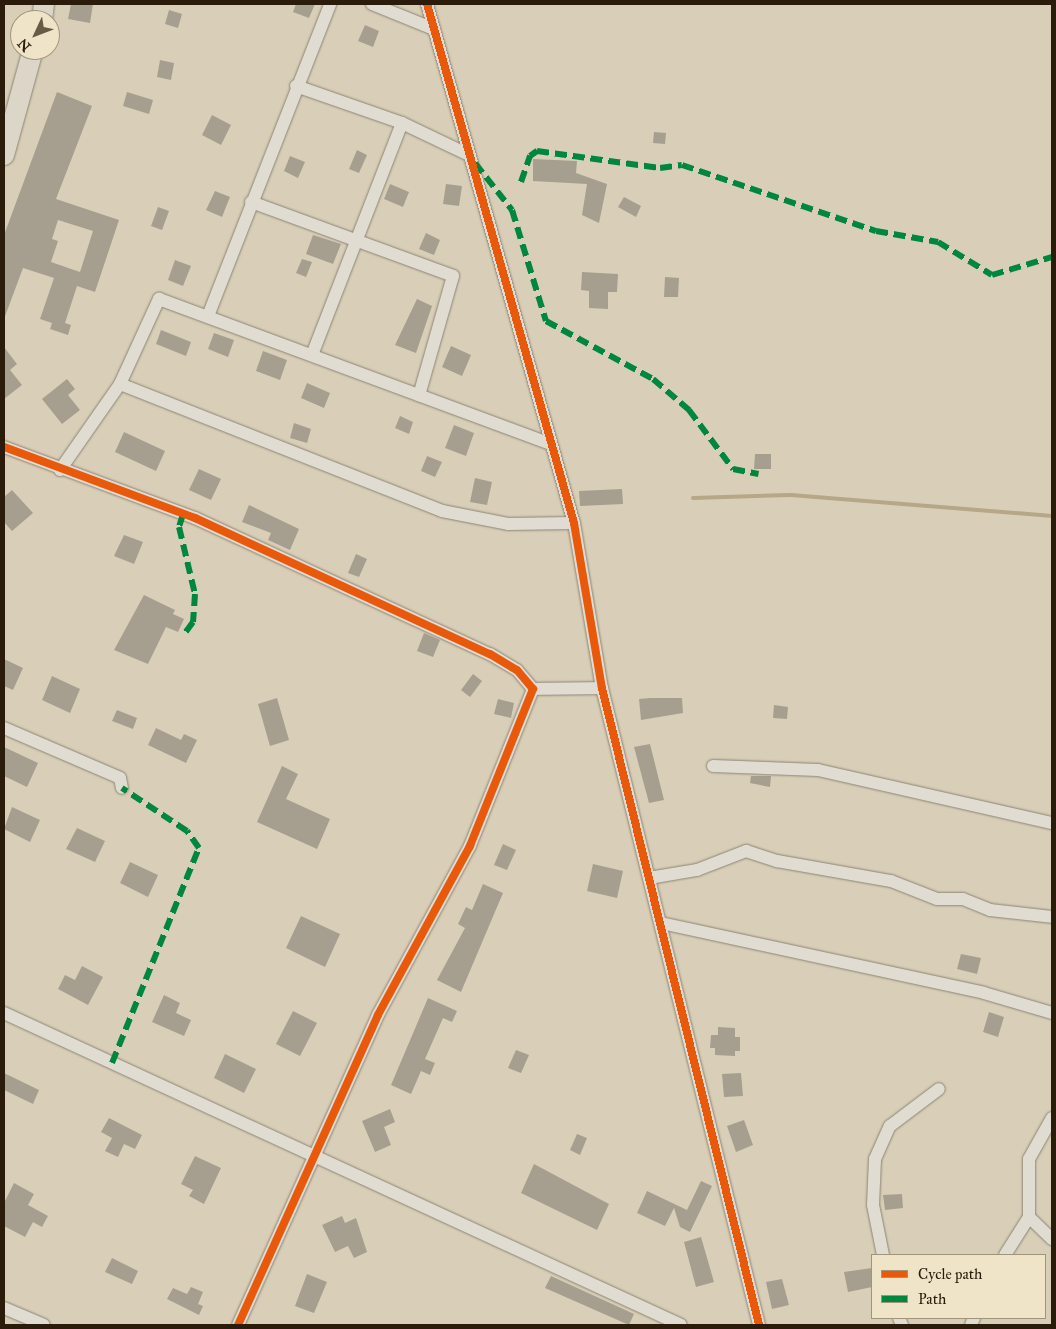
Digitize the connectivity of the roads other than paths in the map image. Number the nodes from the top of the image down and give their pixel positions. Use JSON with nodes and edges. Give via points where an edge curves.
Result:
{"nodes":[{"id":1,"x":330,"y":4,"type":"edge"},
{"id":2,"x":372,"y":4,"type":"edge"},
{"id":3,"x":427,"y":4,"type":"edge"},
{"id":4,"x":434,"y":29,"type":"junction"},
{"id":5,"x":30,"y":60,"type":"edge"},
{"id":6,"x":296,"y":86,"type":"junction"},
{"id":7,"x":402,"y":123,"type":"junction"},
{"id":8,"x":4,"y":155,"type":"edge"},
{"id":9,"x":469,"y":155,"type":"junction"},
{"id":10,"x":251,"y":202,"type":"junction"},
{"id":11,"x":357,"y":240,"type":"junction"},
{"id":12,"x":208,"y":316,"type":"junction"},
{"id":13,"x":312,"y":355,"type":"junction"},
{"id":14,"x":120,"y":384,"type":"junction"},
{"id":15,"x":419,"y":395,"type":"junction"},
{"id":16,"x":551,"y":444,"type":"junction"},
{"id":17,"x":4,"y":447,"type":"edge"},
{"id":18,"x":60,"y":470,"type":"junction"},
{"id":19,"x":574,"y":523,"type":"junction"},
{"id":20,"x":602,"y":688,"type":"junction"},
{"id":21,"x":533,"y":689,"type":"junction"},
{"id":22,"x":4,"y":728,"type":"edge"},
{"id":23,"x":713,"y":766,"type":"dead end"},
{"id":24,"x":122,"y":788,"type":"dead end"},
{"id":25,"x":1052,"y":823,"type":"edge"},
{"id":26,"x":649,"y":878,"type":"junction"},
{"id":27,"x":1052,"y":917,"type":"edge"},
{"id":28,"x":661,"y":923,"type":"junction"},
{"id":29,"x":4,"y":1013,"type":"edge"},
{"id":30,"x":1052,"y":1013,"type":"edge"},
{"id":31,"x":939,"y":1089,"type":"dead end"},
{"id":32,"x":1052,"y":1118,"type":"edge"},
{"id":33,"x":311,"y":1156,"type":"junction"},
{"id":34,"x":1029,"y":1217,"type":"junction"},
{"id":35,"x":1052,"y":1240,"type":"edge"},
{"id":36,"x":883,"y":1254,"type":"edge"},
{"id":37,"x":1007,"y":1254,"type":"edge"},
{"id":38,"x":4,"y":1308,"type":"edge"},
{"id":39,"x":44,"y":1325,"type":"edge"},
{"id":40,"x":238,"y":1325,"type":"edge"},
{"id":41,"x":681,"y":1325,"type":"edge"},
{"id":42,"x":759,"y":1325,"type":"edge"}],
"edges":[{"from":1,"to":6,"type":"street"},
{"from":2,"to":4,"type":"street"},
{"from":3,"to":4,"type":"street"},
{"from":4,"to":9,"type":"street"},
{"from":5,"to":8,"type":"main road"},
{"from":6,"to":7,"type":"street"},
{"from":6,"to":10,"type":"street"},
{"from":7,"to":9,"type":"street"},
{"from":7,"to":11,"type":"street"},
{"from":9,"to":16,"type":"street"},
{"from":10,"to":11,"type":"street"},
{"from":10,"to":12,"type":"street"},
{"from":11,"to":13,"type":"street"},
{"from":11,"to":15,"type":"street","via":[[453,276]]},
{"from":12,"to":13,"type":"street"},
{"from":12,"to":14,"type":"street","via":[[159,299]]},
{"from":13,"to":15,"type":"street"},
{"from":14,"to":18,"type":"street"},
{"from":14,"to":19,"type":"street","via":[[442,511],[508,524]]},
{"from":15,"to":16,"type":"street"},
{"from":16,"to":19,"type":"street"},
{"from":17,"to":18,"type":"street"},
{"from":18,"to":21,"type":"street","via":[[195,518],[490,654],[517,670]]},
{"from":19,"to":20,"type":"street"},
{"from":20,"to":21,"type":"street"},
{"from":20,"to":26,"type":"street"},
{"from":21,"to":33,"type":"street","via":[[470,846],[378,1015]]},
{"from":22,"to":24,"type":"street","via":[[120,778]]},
{"from":23,"to":25,"type":"street","via":[[818,770]]},
{"from":26,"to":27,"type":"street","via":[[697,870],[746,851],[777,861],[890,881],[937,899],[962,899],[990,910]]},
{"from":26,"to":28,"type":"street"},
{"from":28,"to":30,"type":"street","via":[[984,992]]},
{"from":28,"to":42,"type":"street"},
{"from":29,"to":33,"type":"street"},
{"from":31,"to":36,"type":"street","via":[[890,1126],[875,1159],[873,1205]]},
{"from":32,"to":34,"type":"street","via":[[1029,1159]]},
{"from":33,"to":40,"type":"street"},
{"from":33,"to":41,"type":"street"},
{"from":34,"to":35,"type":"street"},
{"from":34,"to":37,"type":"street"},
{"from":38,"to":39,"type":"street"}]}
